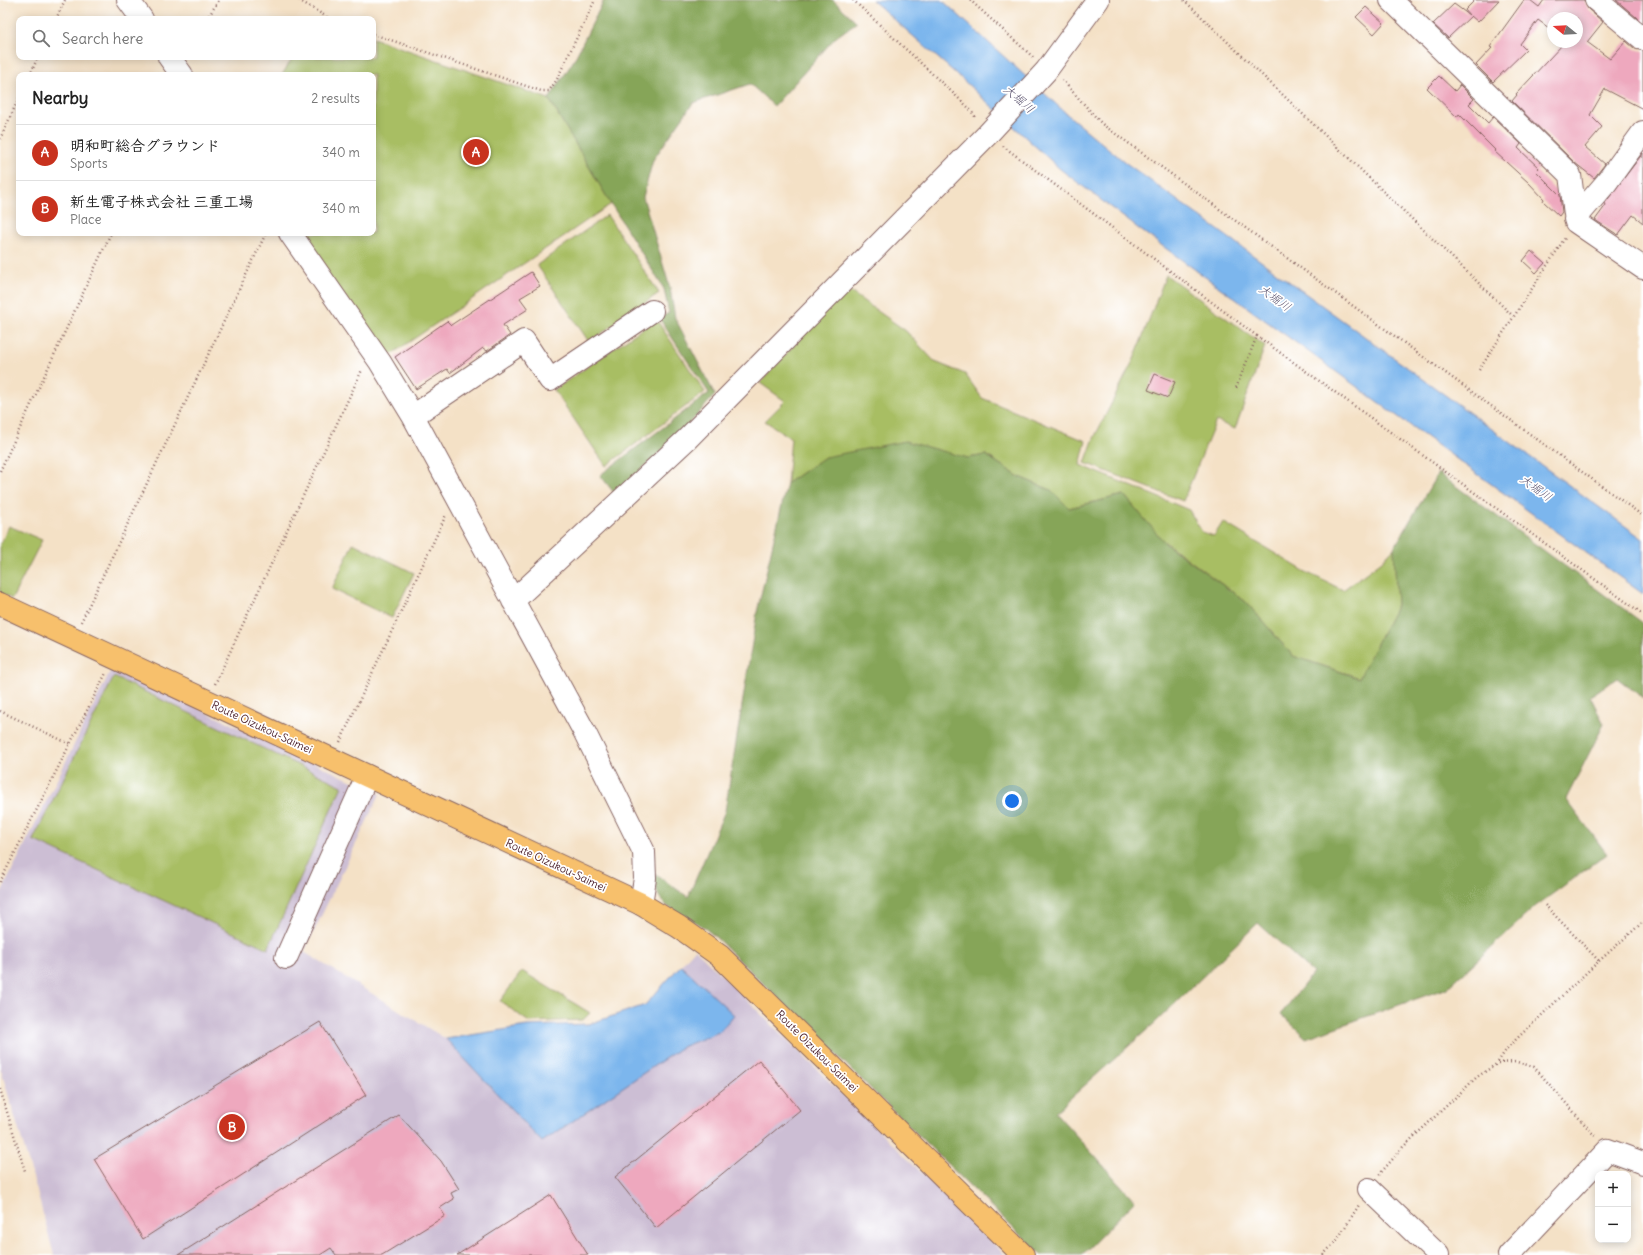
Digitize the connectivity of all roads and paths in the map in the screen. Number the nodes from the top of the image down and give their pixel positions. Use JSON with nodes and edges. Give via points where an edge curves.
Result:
{"nodes":[{"id":1,"x":65,"y":0,"type":"edge"},
{"id":2,"x":128,"y":0,"type":"edge"},
{"id":3,"x":219,"y":0,"type":"edge"},
{"id":4,"x":299,"y":0,"type":"edge"},
{"id":5,"x":595,"y":0,"type":"edge"},
{"id":6,"x":853,"y":0,"type":"edge"},
{"id":7,"x":970,"y":0,"type":"edge"},
{"id":8,"x":1098,"y":0,"type":"edge"},
{"id":9,"x":1184,"y":0,"type":"edge"},
{"id":10,"x":1391,"y":0,"type":"edge"},
{"id":11,"x":1596,"y":0,"type":"edge"},
{"id":12,"x":57,"y":16,"type":"edge"},
{"id":13,"x":140,"y":16,"type":"edge"},
{"id":14,"x":209,"y":16,"type":"edge"},
{"id":15,"x":325,"y":16,"type":"edge"},
{"id":16,"x":376,"y":35,"type":"edge"},
{"id":17,"x":1643,"y":39,"type":"edge"},
{"id":18,"x":37,"y":60,"type":"edge"},
{"id":19,"x":171,"y":60,"type":"edge"},
{"id":20,"x":1048,"y":68,"type":"junction"},
{"id":21,"x":31,"y":72,"type":"edge"},
{"id":22,"x":180,"y":72,"type":"edge"},
{"id":23,"x":16,"y":104,"type":"edge"},
{"id":24,"x":990,"y":132,"type":"junction"},
{"id":25,"x":1643,"y":132,"type":"edge"},
{"id":26,"x":0,"y":139,"type":"edge"},
{"id":27,"x":1576,"y":221,"type":"junction"},
{"id":28,"x":110,"y":236,"type":"edge"},
{"id":29,"x":265,"y":236,"type":"edge"},
{"id":30,"x":292,"y":236,"type":"edge"},
{"id":31,"x":1643,"y":268,"type":"edge"},
{"id":32,"x":652,"y":311,"type":"dead end"},
{"id":33,"x":1513,"y":316,"type":"junction"},
{"id":34,"x":1257,"y":336,"type":"junction"},
{"id":35,"x":372,"y":350,"type":"junction"},
{"id":36,"x":1479,"y":370,"type":"dead end"},
{"id":37,"x":1236,"y":388,"type":"dead end"},
{"id":38,"x":413,"y":416,"type":"junction"},
{"id":39,"x":0,"y":472,"type":"edge"},
{"id":40,"x":455,"y":494,"type":"junction"},
{"id":41,"x":1643,"y":516,"type":"edge"},
{"id":42,"x":513,"y":601,"type":"junction"},
{"id":43,"x":0,"y":604,"type":"edge"},
{"id":44,"x":1643,"y":614,"type":"edge"},
{"id":45,"x":73,"y":639,"type":"junction"},
{"id":46,"x":114,"y":658,"type":"junction"},
{"id":47,"x":207,"y":701,"type":"junction"},
{"id":48,"x":0,"y":712,"type":"edge"},
{"id":49,"x":70,"y":744,"type":"junction"},
{"id":50,"x":331,"y":759,"type":"junction"},
{"id":51,"x":367,"y":776,"type":"junction"},
{"id":52,"x":0,"y":882,"type":"edge"},
{"id":53,"x":641,"y":904,"type":"junction"},
{"id":54,"x":1544,"y":904,"type":"dead end"},
{"id":55,"x":1643,"y":922,"type":"edge"},
{"id":56,"x":286,"y":958,"type":"dead end"},
{"id":57,"x":1599,"y":961,"type":"junction"},
{"id":58,"x":1498,"y":1063,"type":"junction"},
{"id":59,"x":0,"y":1089,"type":"edge"},
{"id":60,"x":1608,"y":1150,"type":"junction"},
{"id":61,"x":1643,"y":1163,"type":"edge"},
{"id":62,"x":25,"y":1171,"type":"dead end"},
{"id":63,"x":1369,"y":1189,"type":"junction"},
{"id":64,"x":1022,"y":1255,"type":"edge"},
{"id":65,"x":1323,"y":1255,"type":"edge"},
{"id":66,"x":1438,"y":1255,"type":"edge"},
{"id":67,"x":1509,"y":1255,"type":"edge"}],
"edges":[{"from":1,"to":12,"type":"path"},
{"from":2,"to":13,"type":"street"},
{"from":3,"to":14,"type":"path"},
{"from":4,"to":15,"type":"path"},
{"from":5,"to":16,"type":"path","via":[[556,81],[548,91],[541,91]]},
{"from":6,"to":24,"type":"path","via":[[969,108]]},
{"from":7,"to":20,"type":"path"},
{"from":8,"to":20,"type":"street"},
{"from":9,"to":33,"type":"path"},
{"from":10,"to":27,"type":"street","via":[[1570,175]]},
{"from":11,"to":17,"type":"street"},
{"from":18,"to":21,"type":"path"},
{"from":19,"to":22,"type":"street"},
{"from":20,"to":24,"type":"street"},
{"from":20,"to":41,"type":"path","via":[[1102,124]]},
{"from":23,"to":26,"type":"path"},
{"from":24,"to":34,"type":"path"},
{"from":24,"to":42,"type":"street","via":[[687,439]]},
{"from":25,"to":27,"type":"street"},
{"from":27,"to":31,"type":"street"},
{"from":27,"to":33,"type":"path"},
{"from":28,"to":39,"type":"path"},
{"from":29,"to":45,"type":"path"},
{"from":30,"to":35,"type":"street"},
{"from":32,"to":38,"type":"street","via":[[550,380],[524,341]]},
{"from":33,"to":36,"type":"path"},
{"from":34,"to":37,"type":"path"},
{"from":34,"to":44,"type":"path"},
{"from":35,"to":38,"type":"street"},
{"from":35,"to":47,"type":"path"},
{"from":38,"to":40,"type":"street"},
{"from":40,"to":42,"type":"street"},
{"from":40,"to":50,"type":"path"},
{"from":42,"to":53,"type":"street","via":[[584,731],[644,852],[645,878]]},
{"from":43,"to":45,"type":"main road","name":"Route Oizukou-Saimei"},
{"from":45,"to":46,"type":"main road","name":"Route Oizukou-Saimei"},
{"from":46,"to":47,"type":"main road","name":"Route Oizukou-Saimei"},
{"from":46,"to":49,"type":"path"},
{"from":47,"to":50,"type":"main road","name":"Route Oizukou-Saimei"},
{"from":48,"to":49,"type":"path"},
{"from":49,"to":52,"type":"path"},
{"from":50,"to":51,"type":"main road","name":"Route Oizukou-Saimei"},
{"from":51,"to":53,"type":"main road","name":"Route Oizukou-Saimei"},
{"from":51,"to":56,"type":"street"},
{"from":53,"to":64,"type":"main road","name":"Route Oizukou-Saimei","via":[[720,956]]},
{"from":54,"to":57,"type":"path"},
{"from":55,"to":57,"type":"path"},
{"from":57,"to":58,"type":"path","via":[[1508,1047]]},
{"from":58,"to":60,"type":"path","via":[[1517,1062],[1534,1067]]},
{"from":58,"to":63,"type":"path","via":[[1477,1077],[1403,1147]]},
{"from":59,"to":62,"type":"path"},
{"from":60,"to":61,"type":"street"},
{"from":60,"to":67,"type":"street"},
{"from":63,"to":65,"type":"path","via":[[1337,1240]]},
{"from":63,"to":66,"type":"street"}]}
